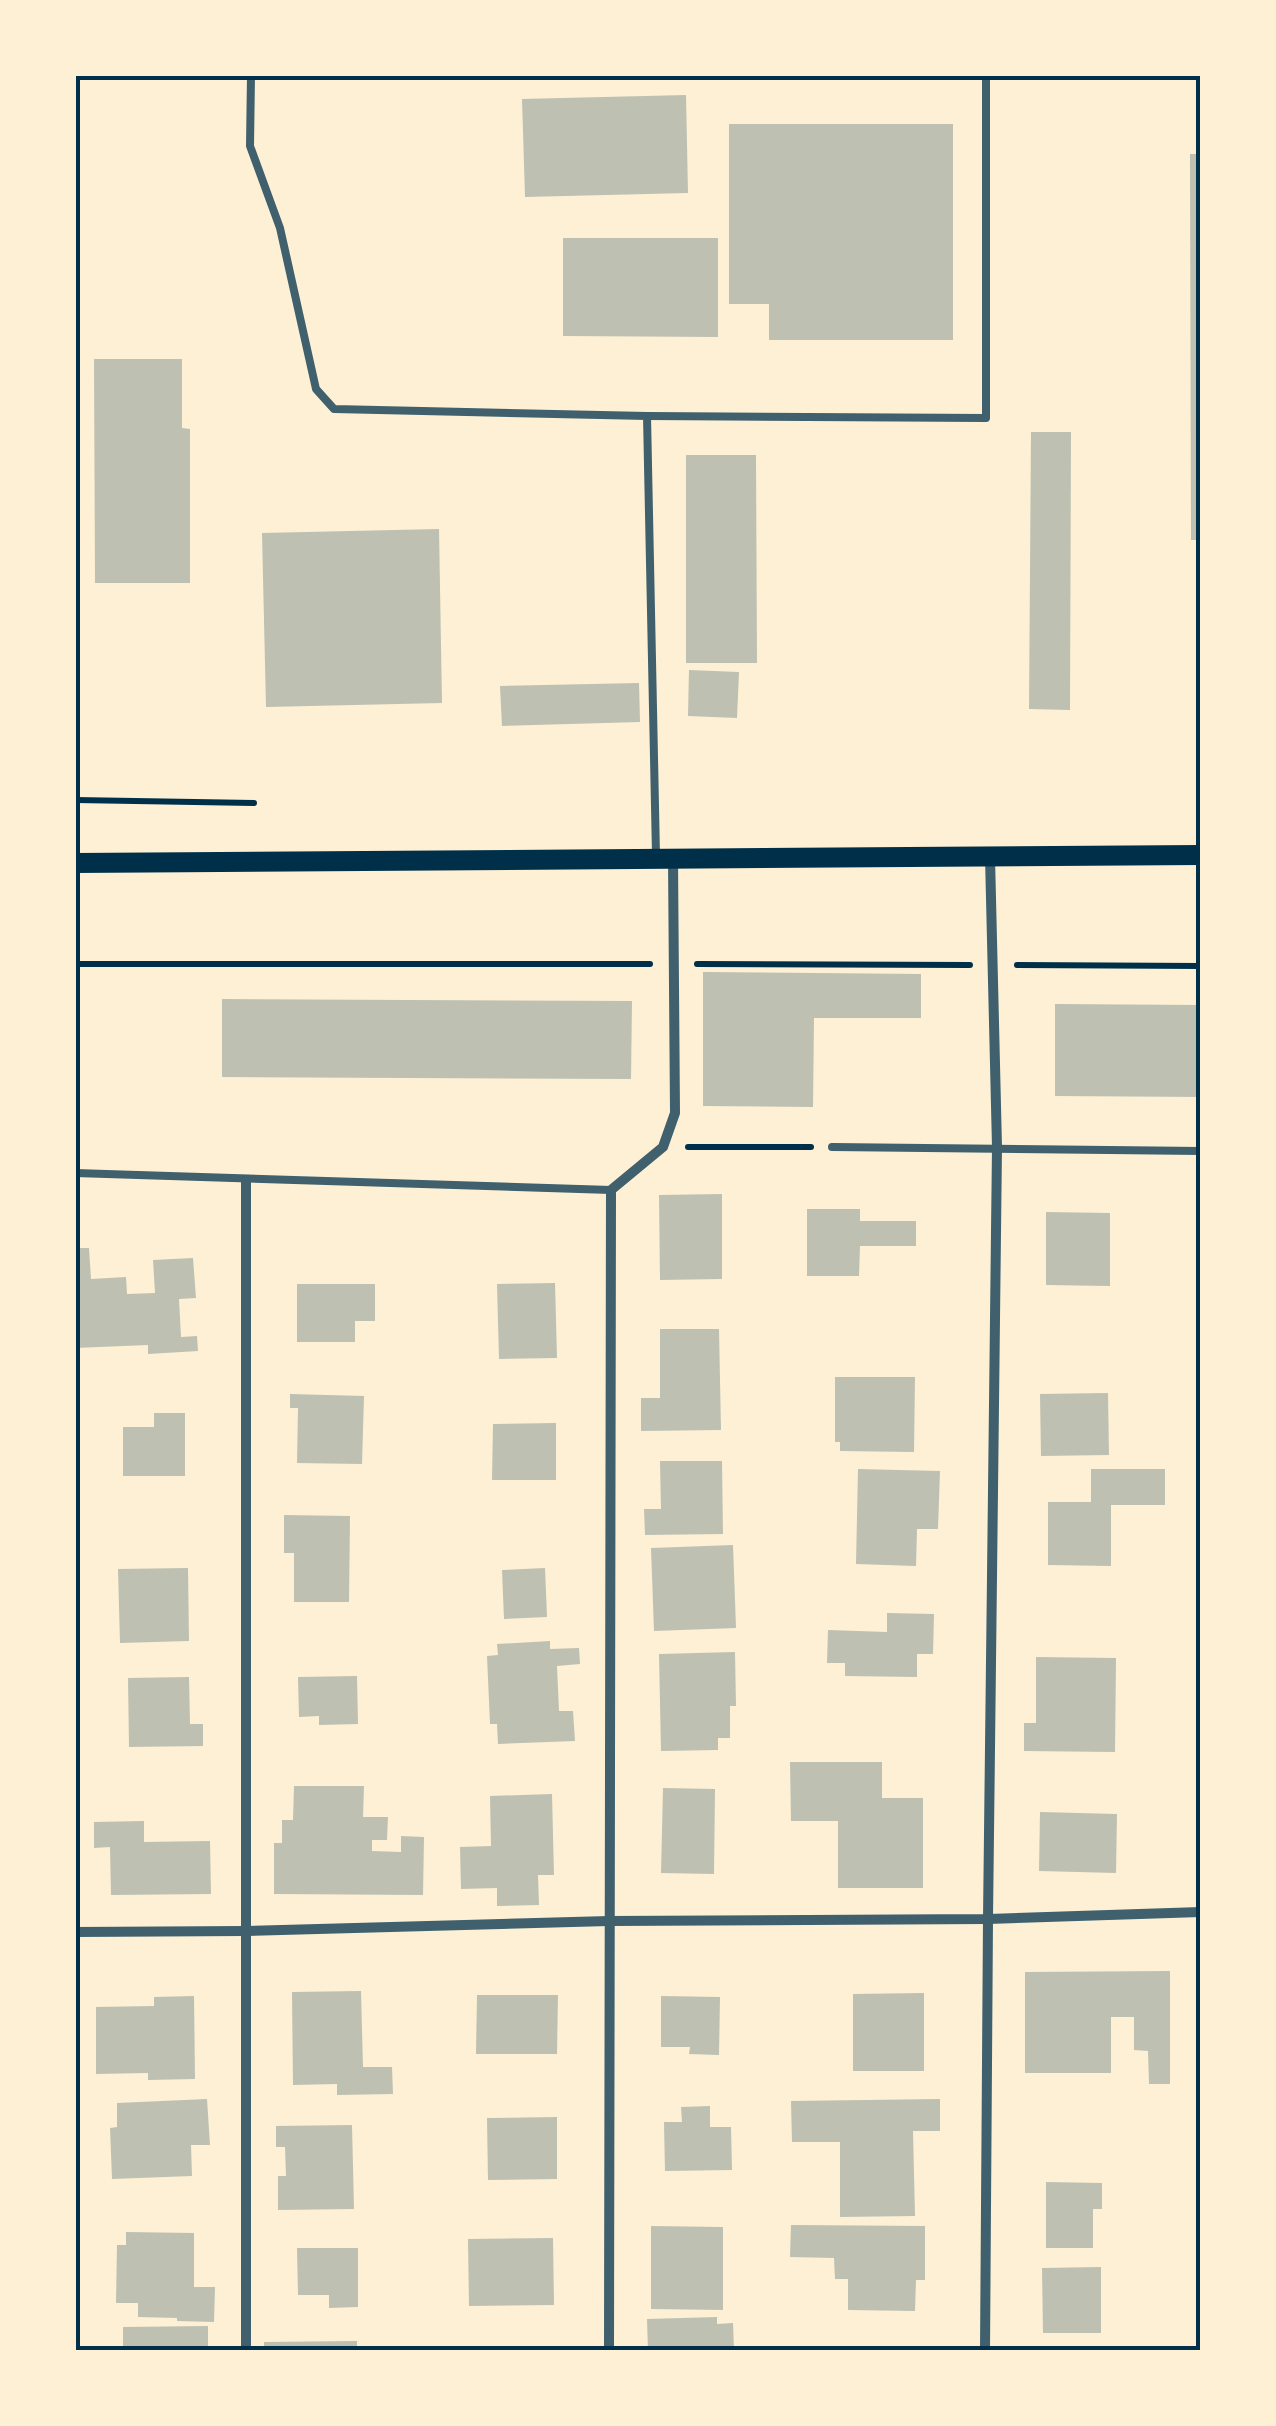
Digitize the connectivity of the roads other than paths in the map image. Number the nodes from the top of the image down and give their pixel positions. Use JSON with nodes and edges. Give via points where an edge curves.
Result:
{"nodes":[{"id":1,"x":251,"y":75,"type":"edge"},
{"id":2,"x":986,"y":75,"type":"edge"},
{"id":3,"x":647,"y":416,"type":"junction"},
{"id":4,"x":1201,"y":855,"type":"edge"},
{"id":5,"x":990,"y":856,"type":"junction"},
{"id":6,"x":665,"y":859,"type":"junction"},
{"id":7,"x":75,"y":863,"type":"edge"},
{"id":8,"x":832,"y":1147,"type":"road end"},
{"id":9,"x":997,"y":1148,"type":"junction"},
{"id":10,"x":1201,"y":1151,"type":"edge"},
{"id":11,"x":75,"y":1173,"type":"edge"},
{"id":12,"x":246,"y":1180,"type":"junction"},
{"id":13,"x":611,"y":1190,"type":"junction"},
{"id":14,"x":1201,"y":1912,"type":"edge"},
{"id":15,"x":988,"y":1919,"type":"junction"},
{"id":16,"x":610,"y":1921,"type":"junction"},
{"id":17,"x":245,"y":1931,"type":"junction"},
{"id":18,"x":75,"y":1932,"type":"edge"},
{"id":19,"x":246,"y":2351,"type":"edge"},
{"id":20,"x":609,"y":2351,"type":"edge"},
{"id":21,"x":986,"y":2351,"type":"edge"}],
"edges":[{"from":1,"to":3,"type":"lane","via":[[250,146],[280,228],[316,390],[334,408]]},
{"from":2,"to":3,"type":"lane","via":[[986,418]]},
{"from":3,"to":6,"type":"lane"},
{"from":4,"to":5,"type":"main road"},
{"from":5,"to":6,"type":"main road"},
{"from":5,"to":9,"type":"street"},
{"from":6,"to":7,"type":"main road"},
{"from":6,"to":13,"type":"street","via":[[675,964],[675,1113],[663,1146]]},
{"from":8,"to":9,"type":"lane"},
{"from":9,"to":10,"type":"lane"},
{"from":9,"to":15,"type":"street"},
{"from":11,"to":12,"type":"lane"},
{"from":12,"to":13,"type":"lane"},
{"from":12,"to":17,"type":"street"},
{"from":13,"to":16,"type":"street"},
{"from":14,"to":15,"type":"street"},
{"from":15,"to":16,"type":"street"},
{"from":15,"to":21,"type":"street"},
{"from":16,"to":17,"type":"street"},
{"from":16,"to":20,"type":"street"},
{"from":17,"to":18,"type":"street"},
{"from":17,"to":19,"type":"street"}]}
